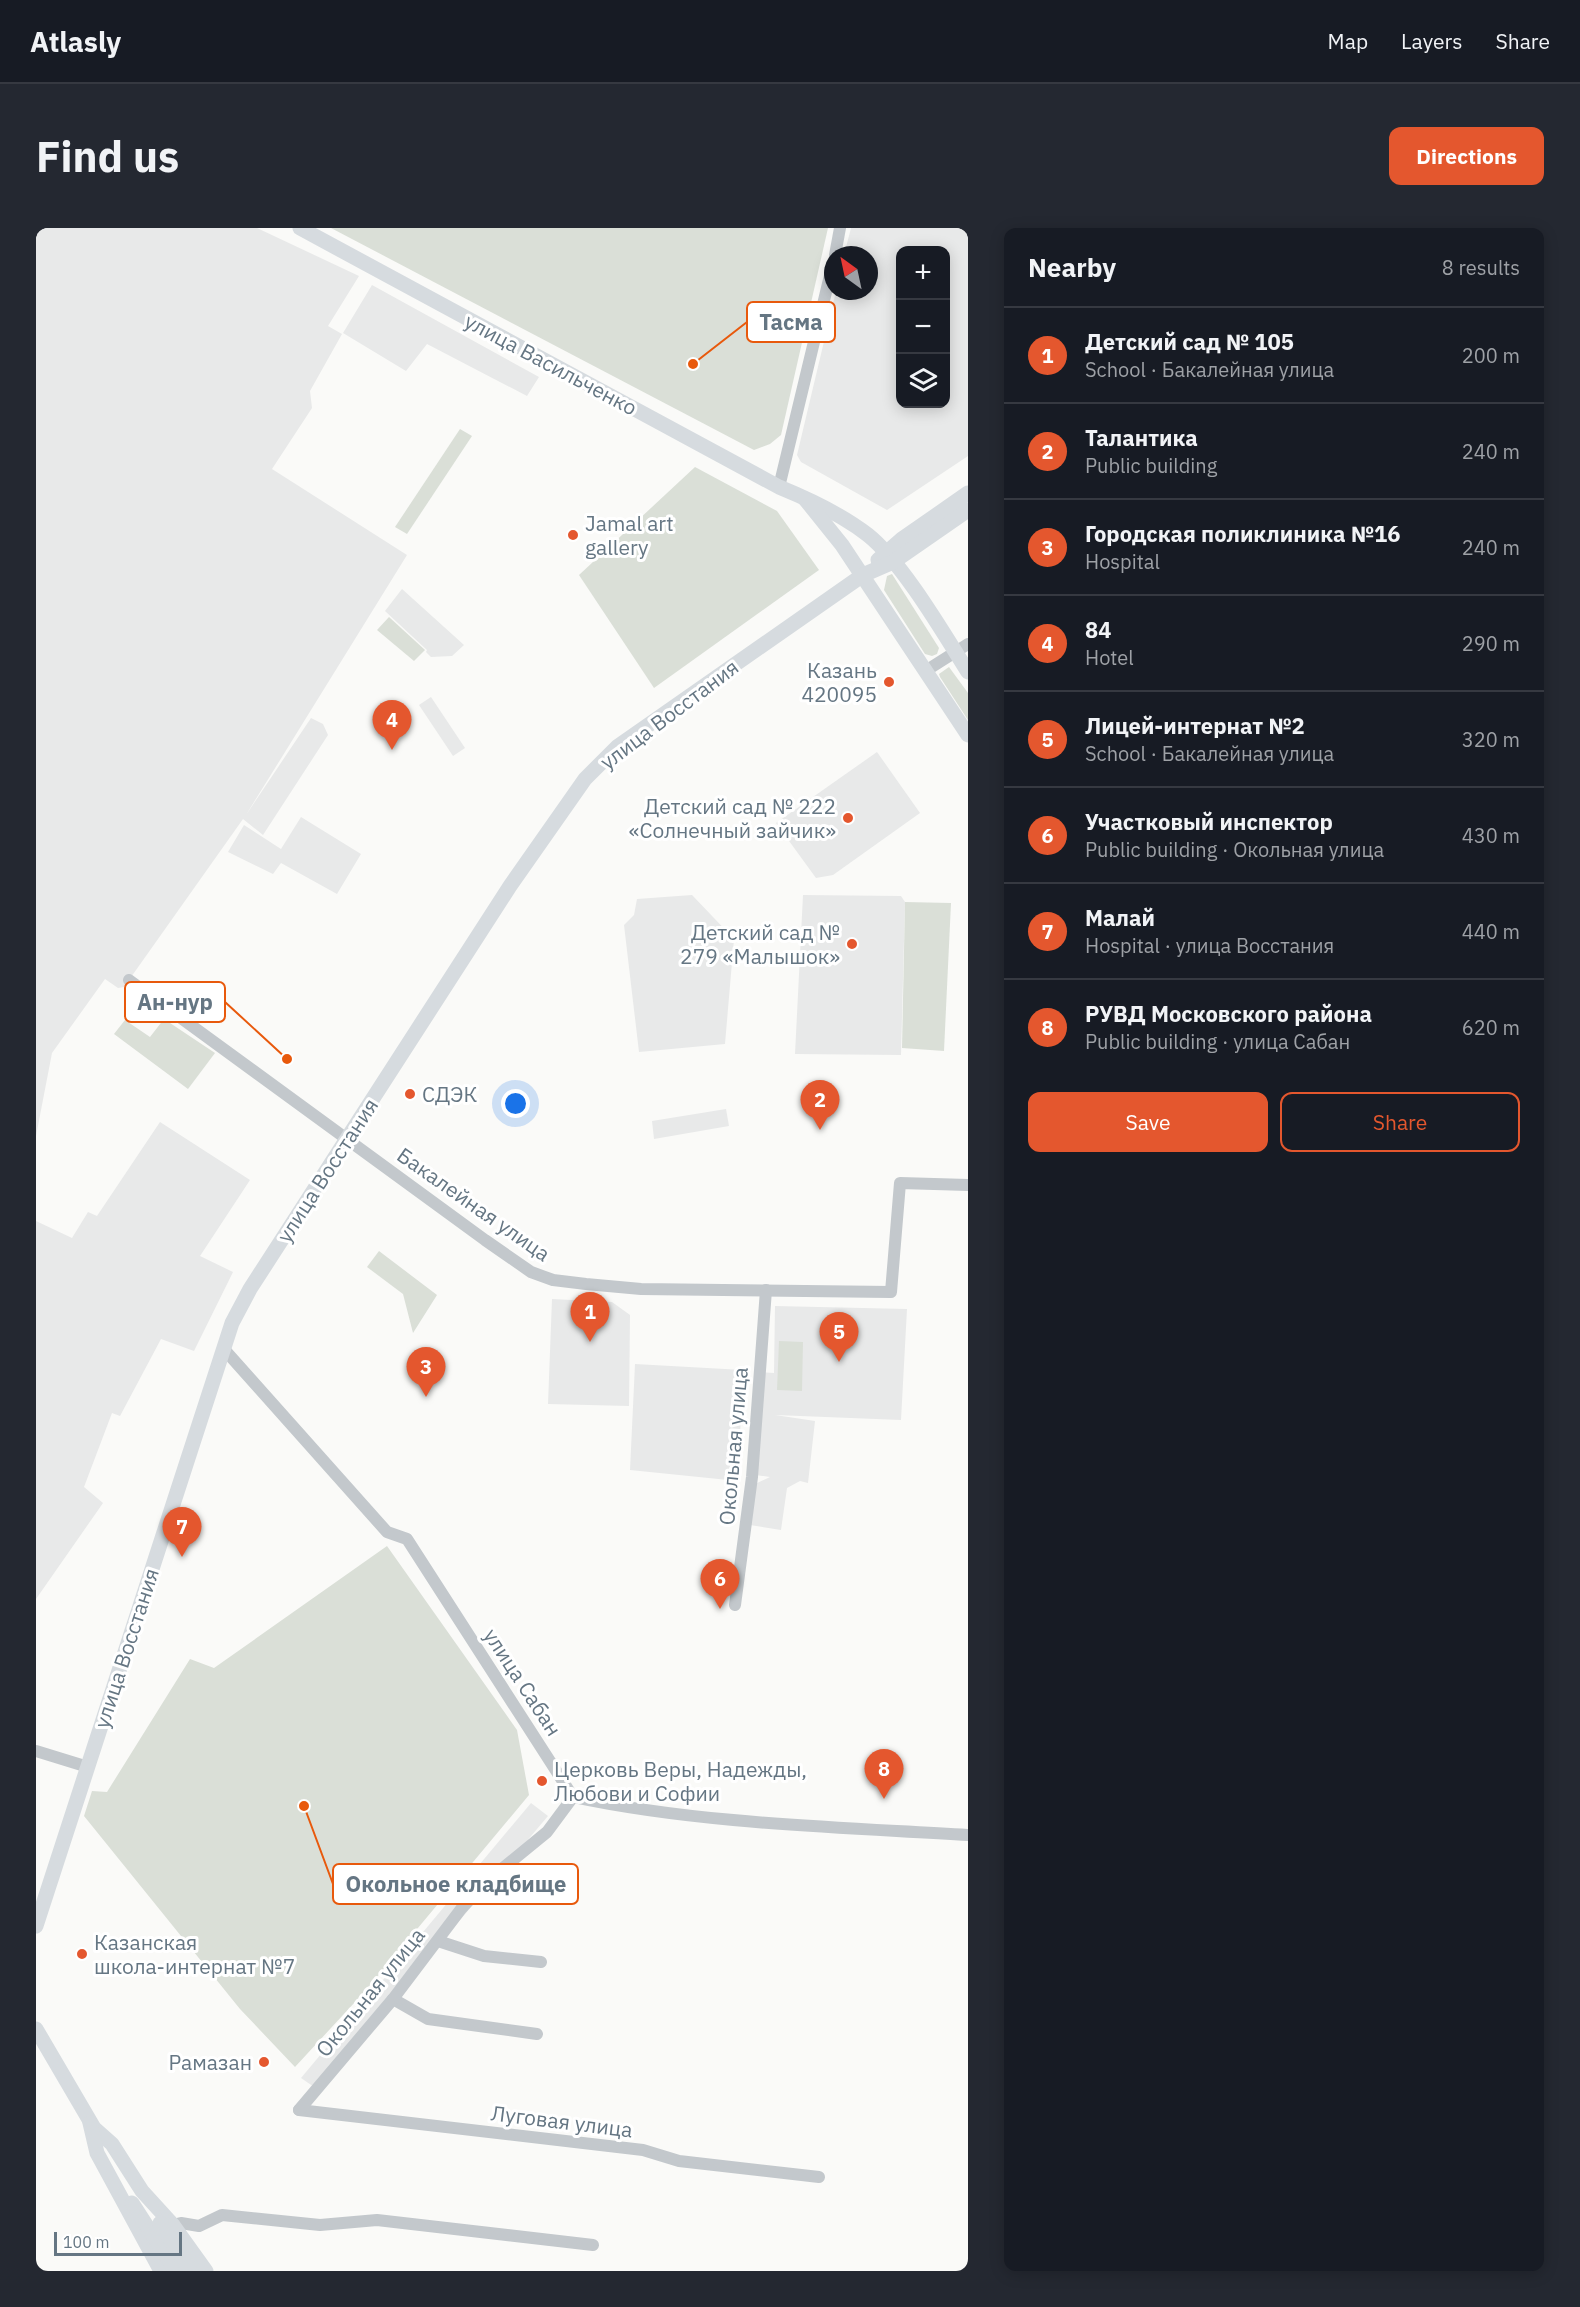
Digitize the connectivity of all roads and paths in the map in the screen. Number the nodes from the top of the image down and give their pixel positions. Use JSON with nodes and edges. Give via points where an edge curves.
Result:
{"nodes":[{"id":1,"x":300,"y":228,"type":"edge"},
{"id":2,"x":840,"y":228,"type":"edge"},
{"id":3,"x":837,"y":246,"type":"edge"},
{"id":4,"x":824,"y":300,"type":"edge"},
{"id":5,"x":779,"y":487,"type":"junction"},
{"id":6,"x":968,"y":493,"type":"edge"},
{"id":7,"x":803,"y":496,"type":"junction"},
{"id":8,"x":968,"y":510,"type":"edge"},
{"id":9,"x":888,"y":558,"type":"junction"},
{"id":10,"x":863,"y":575,"type":"junction"},
{"id":11,"x":962,"y":648,"type":"edge"},
{"id":12,"x":927,"y":670,"type":"junction"},
{"id":13,"x":968,"y":672,"type":"edge"},
{"id":14,"x":968,"y":735,"type":"edge"},
{"id":15,"x":129,"y":980,"type":"dead end"},
{"id":16,"x":348,"y":1137,"type":"junction"},
{"id":17,"x":968,"y":1185,"type":"edge"},
{"id":18,"x":766,"y":1290,"type":"junction"},
{"id":19,"x":223,"y":1348,"type":"junction"},
{"id":20,"x":735,"y":1605,"type":"dead end"},
{"id":21,"x":36,"y":1751,"type":"edge"},
{"id":22,"x":88,"y":1767,"type":"junction"},
{"id":23,"x":573,"y":1797,"type":"junction"},
{"id":24,"x":968,"y":1835,"type":"edge"},
{"id":25,"x":36,"y":1926,"type":"edge"},
{"id":26,"x":438,"y":1941,"type":"junction"},
{"id":27,"x":541,"y":1962,"type":"dead end"},
{"id":28,"x":393,"y":1999,"type":"junction"},
{"id":29,"x":36,"y":2029,"type":"edge"},
{"id":30,"x":537,"y":2034,"type":"dead end"},
{"id":31,"x":299,"y":2110,"type":"joint"},
{"id":32,"x":88,"y":2120,"type":"junction"},
{"id":33,"x":819,"y":2177,"type":"dead end"},
{"id":34,"x":112,"y":2180,"type":"junction"},
{"id":35,"x":142,"y":2191,"type":"junction"},
{"id":36,"x":173,"y":2225,"type":"junction"},
{"id":37,"x":593,"y":2245,"type":"dead end"},
{"id":38,"x":160,"y":2271,"type":"edge"},
{"id":39,"x":176,"y":2271,"type":"edge"},
{"id":40,"x":190,"y":2271,"type":"edge"},
{"id":41,"x":206,"y":2271,"type":"edge"}],
"edges":[{"from":1,"to":5,"type":"main road","name":"улица Васильченко"},
{"from":2,"to":3,"type":"street"},
{"from":4,"to":5,"type":"street"},
{"from":5,"to":7,"type":"main road","name":"улица Васильченко"},
{"from":6,"to":9,"type":"main road","name":"улица Восстания"},
{"from":7,"to":9,"type":"main road","name":"улица Васильченко","via":[[869,536]]},
{"from":7,"to":10,"type":"main road"},
{"from":8,"to":9,"type":"main road","name":"улица Восстания"},
{"from":9,"to":10,"type":"main road","name":"улица Восстания"},
{"from":9,"to":11,"type":"main road","name":"улица Васильченко"},
{"from":10,"to":12,"type":"main road"},
{"from":10,"to":16,"type":"main road","name":"улица Восстания","via":[[617,747],[585,779],[510,886]]},
{"from":11,"to":12,"type":"street"},
{"from":11,"to":13,"type":"main road","name":"улица Васильченко"},
{"from":12,"to":14,"type":"main road"},
{"from":15,"to":16,"type":"street","name":"Бакалейная улица"},
{"from":16,"to":18,"type":"street","name":"Бакалейная улица","via":[[485,1240],[544,1278],[629,1288]]},
{"from":16,"to":19,"type":"main road","name":"улица Восстания","via":[[250,1289]]},
{"from":17,"to":18,"type":"street","name":"Бакалейная улица","via":[[900,1183],[891,1292]]},
{"from":18,"to":20,"type":"street","name":"Окольная улица","via":[[752,1477]]},
{"from":19,"to":22,"type":"main road","name":"улица Восстания"},
{"from":19,"to":23,"type":"street","name":"улица Сабан","via":[[387,1532],[407,1539]]},
{"from":21,"to":22,"type":"street"},
{"from":22,"to":25,"type":"main road","name":"улица Восстания"},
{"from":23,"to":24,"type":"street","via":[[739,1819]]},
{"from":23,"to":26,"type":"street","name":"Окольная улица","via":[[547,1832],[486,1882]]},
{"from":26,"to":27,"type":"street","via":[[484,1956]]},
{"from":26,"to":28,"type":"street","name":"Окольная улица"},
{"from":28,"to":30,"type":"street","via":[[428,2019]]},
{"from":28,"to":31,"type":"street","name":"Окольная улица"},
{"from":29,"to":32,"type":"main road"},
{"from":31,"to":33,"type":"street","name":"Луговая улица","via":[[643,2150],[679,2161]]},
{"from":32,"to":34,"type":"main road","via":[[97,2153]]},
{"from":32,"to":35,"type":"main road","via":[[112,2144]]},
{"from":34,"to":38,"type":"main road"},
{"from":34,"to":39,"type":"main road","via":[[133,2204]]},
{"from":35,"to":36,"type":"main road"},
{"from":35,"to":40,"type":"main road"},
{"from":36,"to":37,"type":"street","via":[[199,2226],[222,2215],[320,2225],[377,2220]]},
{"from":36,"to":41,"type":"main road"}]}
